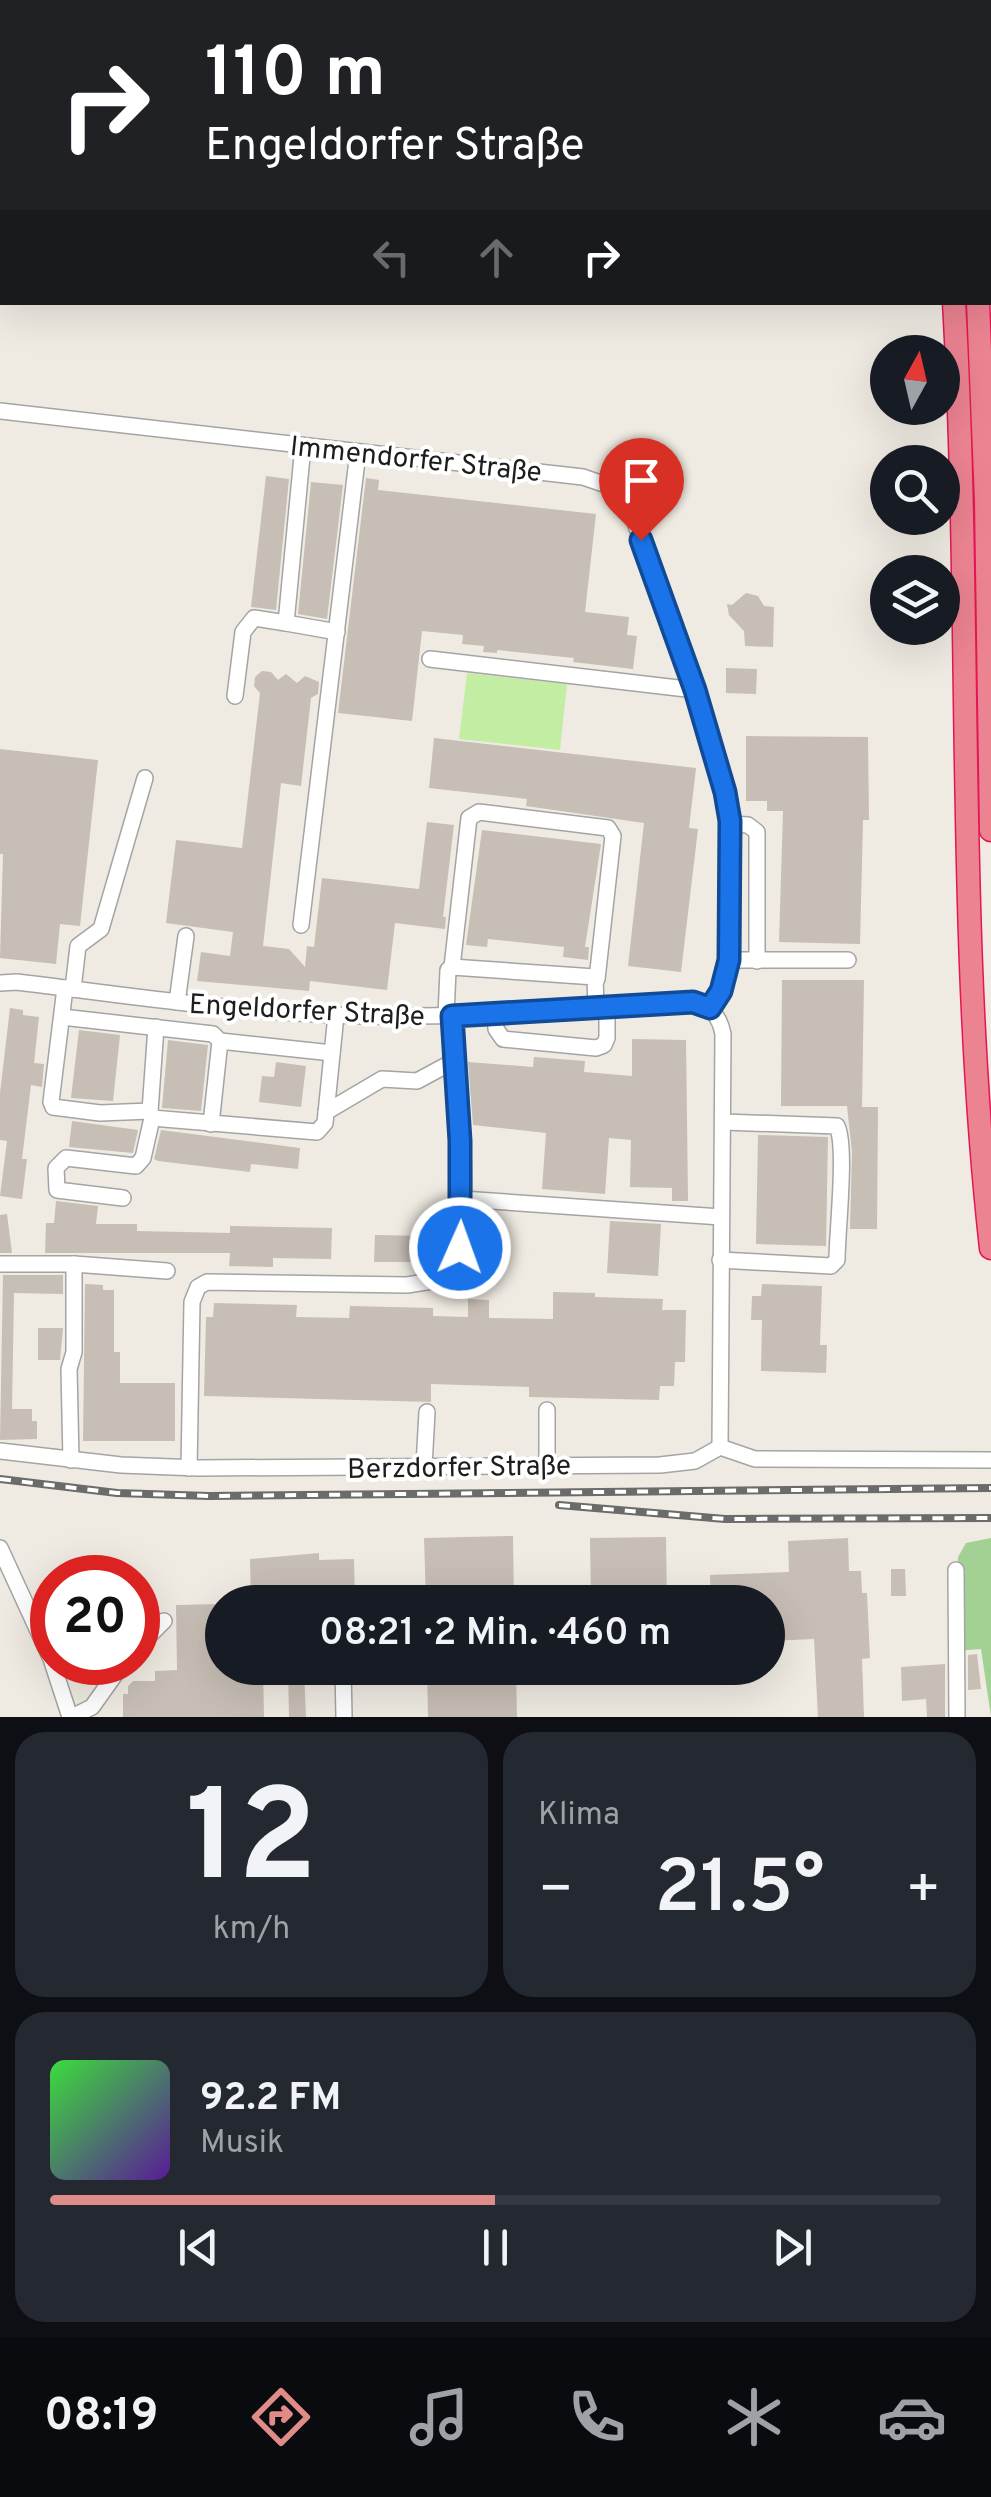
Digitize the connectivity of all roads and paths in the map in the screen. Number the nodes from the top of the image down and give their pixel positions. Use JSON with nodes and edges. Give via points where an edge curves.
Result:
{"nodes":[{"id":1,"x":954,"y":305,"type":"edge"},
{"id":2,"x":978,"y":305,"type":"edge"},
{"id":3,"x":0,"y":411,"type":"edge"},
{"id":4,"x":304,"y":446,"type":"junction"},
{"id":5,"x":358,"y":452,"type":"junction"},
{"id":6,"x":286,"y":622,"type":"junction"},
{"id":7,"x":337,"y":632,"type":"junction"},
{"id":8,"x":430,"y":658,"type":"dead end"},
{"id":9,"x":695,"y":690,"type":"junction"},
{"id":10,"x":235,"y":696,"type":"dead end"},
{"id":11,"x":145,"y":778,"type":"dead end"},
{"id":12,"x":730,"y":824,"type":"junction"},
{"id":13,"x":991,"y":830,"type":"edge"},
{"id":14,"x":300,"y":925,"type":"dead end"},
{"id":15,"x":186,"y":936,"type":"dead end"},
{"id":16,"x":729,"y":960,"type":"junction"},
{"id":17,"x":758,"y":960,"type":"junction"},
{"id":18,"x":848,"y":960,"type":"dead end"},
{"id":19,"x":452,"y":967,"type":"junction"},
{"id":20,"x":596,"y":979,"type":"junction"},
{"id":21,"x":0,"y":984,"type":"edge"},
{"id":22,"x":69,"y":989,"type":"junction"},
{"id":23,"x":177,"y":1002,"type":"junction"},
{"id":24,"x":602,"y":1008,"type":"junction"},
{"id":25,"x":710,"y":1008,"type":"junction"},
{"id":26,"x":495,"y":1014,"type":"junction"},
{"id":27,"x":336,"y":1015,"type":"junction"},
{"id":28,"x":449,"y":1016,"type":"junction"},
{"id":29,"x":62,"y":1017,"type":"junction"},
{"id":30,"x":156,"y":1027,"type":"junction"},
{"id":31,"x":220,"y":1041,"type":"junction"},
{"id":32,"x":332,"y":1053,"type":"junction"},
{"id":33,"x":456,"y":1060,"type":"junction"},
{"id":34,"x":326,"y":1112,"type":"junction"},
{"id":35,"x":151,"y":1114,"type":"junction"},
{"id":36,"x":724,"y":1122,"type":"junction"},
{"id":37,"x":211,"y":1124,"type":"junction"},
{"id":38,"x":124,"y":1198,"type":"dead end"},
{"id":39,"x":462,"y":1198,"type":"junction"},
{"id":40,"x":721,"y":1217,"type":"junction"},
{"id":41,"x":991,"y":1248,"type":"edge"},
{"id":42,"x":720,"y":1260,"type":"junction"},
{"id":43,"x":0,"y":1264,"type":"edge"},
{"id":44,"x":74,"y":1264,"type":"junction"},
{"id":45,"x":167,"y":1270,"type":"dead end"},
{"id":46,"x":548,"y":1410,"type":"dead end"},
{"id":47,"x":427,"y":1412,"type":"dead end"},
{"id":48,"x":720,"y":1447,"type":"junction"},
{"id":49,"x":0,"y":1452,"type":"edge"},
{"id":50,"x":71,"y":1460,"type":"junction"},
{"id":51,"x":991,"y":1460,"type":"edge"},
{"id":52,"x":548,"y":1465,"type":"junction"},
{"id":53,"x":424,"y":1466,"type":"junction"},
{"id":54,"x":188,"y":1468,"type":"junction"},
{"id":55,"x":0,"y":1548,"type":"edge"},
{"id":56,"x":956,"y":1570,"type":"dead end"},
{"id":57,"x":164,"y":1620,"type":"dead end"},
{"id":58,"x":160,"y":1624,"type":"edge"},
{"id":59,"x":108,"y":1685,"type":"edge"},
{"id":60,"x":344,"y":1685,"type":"edge"},
{"id":61,"x":71,"y":1717,"type":"edge"},
{"id":62,"x":344,"y":1717,"type":"edge"},
{"id":63,"x":957,"y":1717,"type":"edge"}],
"edges":[{"from":1,"to":41,"type":"highway","via":[[971,983]]},
{"from":2,"to":13,"type":"highway"},
{"from":3,"to":4,"type":"street","name":"Immendorfer Straße"},
{"from":4,"to":5,"type":"street","name":"Immendorfer Straße"},
{"from":4,"to":6,"type":"street"},
{"from":5,"to":7,"type":"street"},
{"from":5,"to":9,"type":"street","name":"Immendorfer Straße","via":[[583,477],[609,486],[628,503]]},
{"from":6,"to":7,"type":"street"},
{"from":6,"to":10,"type":"street","via":[[254,618],[243,632]]},
{"from":7,"to":14,"type":"street"},
{"from":8,"to":9,"type":"street"},
{"from":9,"to":12,"type":"street","name":"Immendorfer Straße"},
{"from":11,"to":22,"type":"street","via":[[101,929],[78,946]]},
{"from":12,"to":16,"type":"street","name":"Immendorfer Straße"},
{"from":12,"to":17,"type":"street","via":[[758,832]]},
{"from":15,"to":23,"type":"street"},
{"from":16,"to":17,"type":"street"},
{"from":16,"to":25,"type":"street","name":"Immendorfer Straße"},
{"from":17,"to":18,"type":"street"},
{"from":19,"to":20,"type":"street"},
{"from":19,"to":20,"type":"street","via":[[469,818],[479,812],[608,828],[613,836]]},
{"from":19,"to":28,"type":"street"},
{"from":20,"to":24,"type":"street"},
{"from":21,"to":22,"type":"street","name":"Engeldorfer Straße"},
{"from":22,"to":23,"type":"street","name":"Engeldorfer Straße"},
{"from":22,"to":29,"type":"street"},
{"from":23,"to":27,"type":"street","name":"Engeldorfer Straße"},
{"from":24,"to":25,"type":"street","name":"Engeldorfer Straße","via":[[693,1002]]},
{"from":24,"to":26,"type":"street","name":"Engeldorfer Straße"},
{"from":24,"to":26,"type":"street","via":[[607,1038],[596,1048],[504,1039]]},
{"from":25,"to":36,"type":"street","via":[[722,1034]]},
{"from":26,"to":28,"type":"street","name":"Engeldorfer Straße"},
{"from":27,"to":28,"type":"street","name":"Engeldorfer Straße"},
{"from":27,"to":32,"type":"street"},
{"from":28,"to":33,"type":"street"},
{"from":29,"to":30,"type":"street"},
{"from":29,"to":35,"type":"street","via":[[53,1107]]},
{"from":30,"to":31,"type":"street","via":[[213,1034]]},
{"from":30,"to":35,"type":"street"},
{"from":31,"to":32,"type":"street"},
{"from":31,"to":37,"type":"street"},
{"from":32,"to":34,"type":"street"},
{"from":33,"to":34,"type":"street","via":[[417,1080],[382,1078]]},
{"from":33,"to":39,"type":"street"},
{"from":34,"to":37,"type":"street","via":[[317,1132]]},
{"from":35,"to":37,"type":"street"},
{"from":35,"to":38,"type":"street","via":[[144,1158],[136,1166],[66,1158],[56,1168],[58,1190]]},
{"from":36,"to":40,"type":"street"},
{"from":36,"to":42,"type":"street","via":[[837,1126],[840,1155],[831,1266]]},
{"from":39,"to":40,"type":"street"},
{"from":39,"to":54,"type":"street","via":[[460,1248],[454,1268],[438,1280],[407,1286],[198,1287],[192,1302]]},
{"from":40,"to":42,"type":"street"},
{"from":42,"to":48,"type":"street"},
{"from":43,"to":44,"type":"street"},
{"from":44,"to":45,"type":"street"},
{"from":44,"to":50,"type":"street"},
{"from":46,"to":52,"type":"street"},
{"from":47,"to":53,"type":"street"},
{"from":48,"to":51,"type":"street","via":[[755,1460]]},
{"from":48,"to":52,"type":"street","name":"Berzdorfer Straße","via":[[695,1461],[660,1465]]},
{"from":49,"to":50,"type":"street","name":"Berzdorfer Straße"},
{"from":50,"to":54,"type":"street","name":"Berzdorfer Straße"},
{"from":52,"to":53,"type":"street","name":"Berzdorfer Straße"},
{"from":53,"to":54,"type":"street","name":"Berzdorfer Straße"},
{"from":55,"to":61,"type":"street"},
{"from":56,"to":63,"type":"street"},
{"from":57,"to":58,"type":"street"},
{"from":59,"to":61,"type":"street","via":[[92,1707]]},
{"from":60,"to":62,"type":"street"}]}
